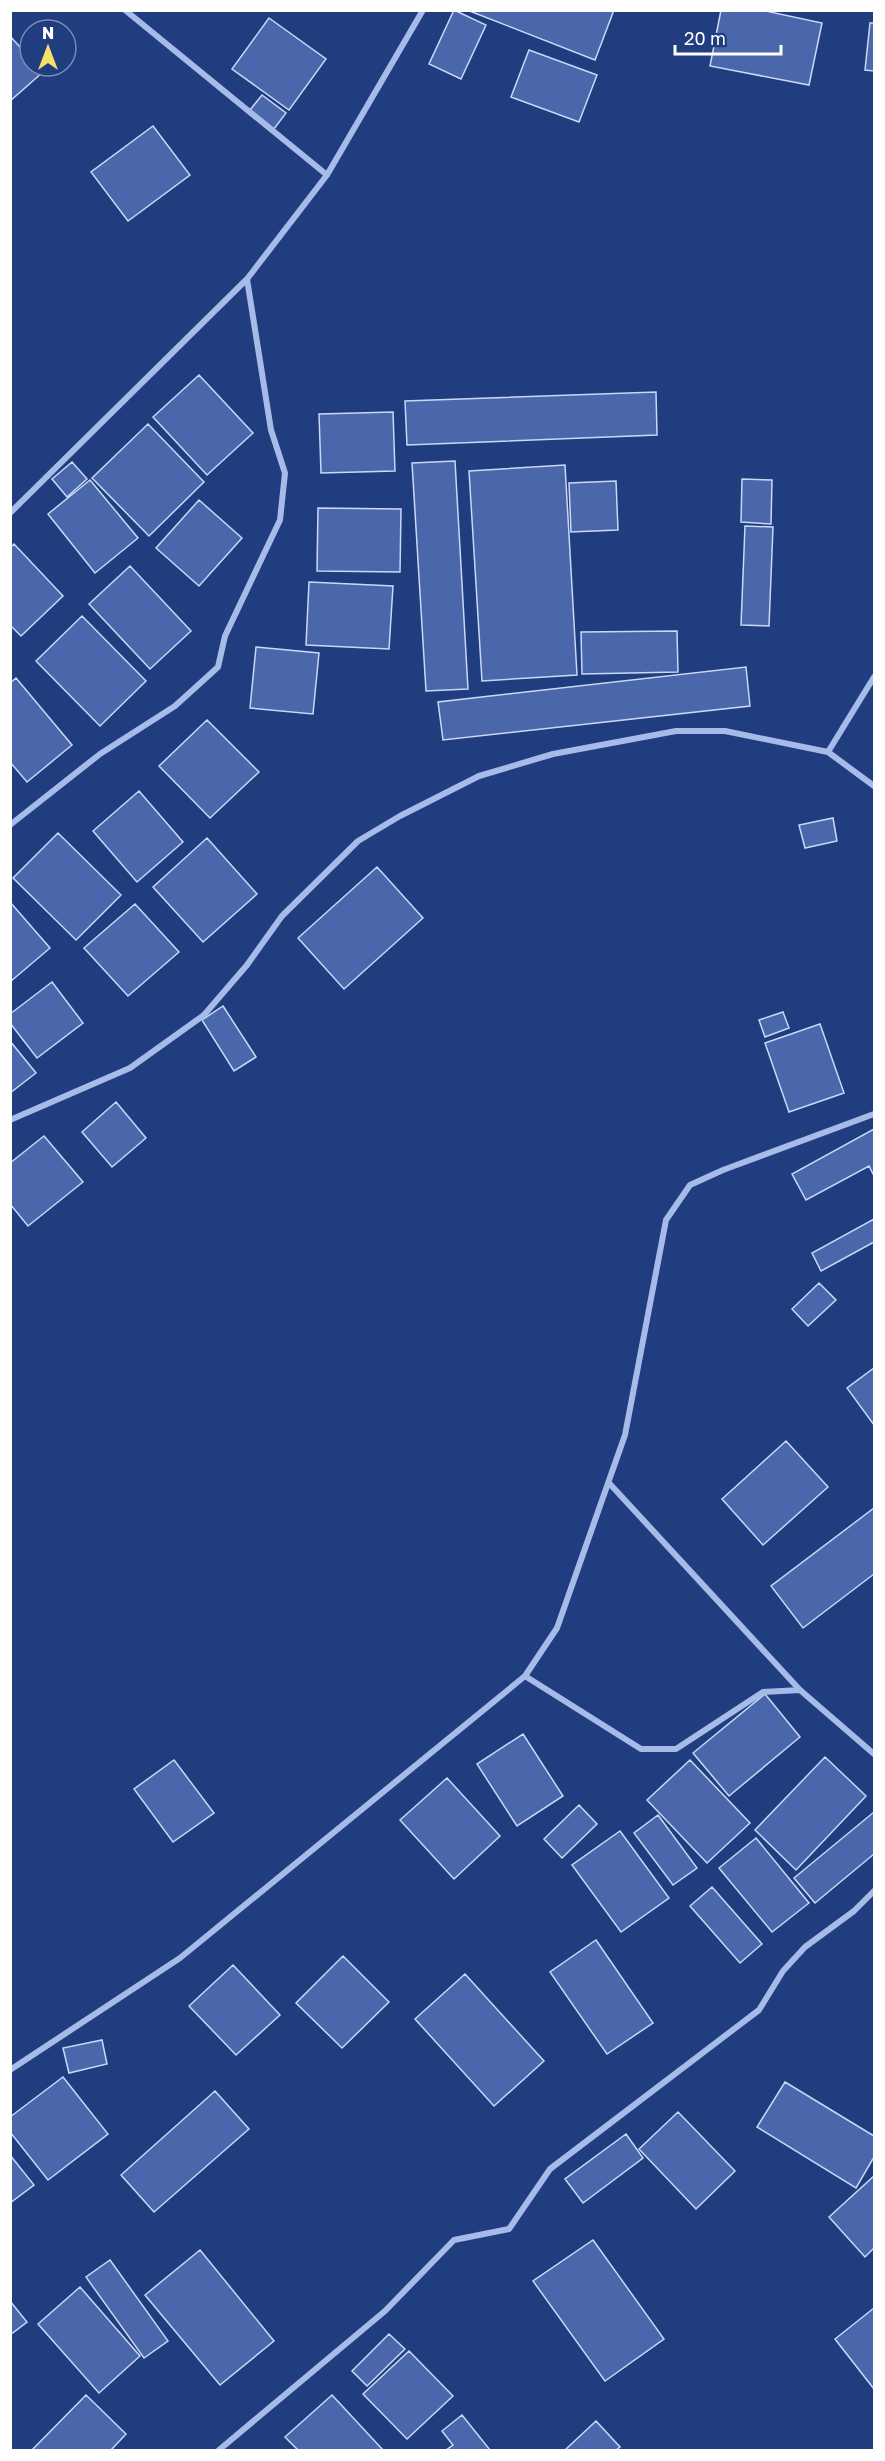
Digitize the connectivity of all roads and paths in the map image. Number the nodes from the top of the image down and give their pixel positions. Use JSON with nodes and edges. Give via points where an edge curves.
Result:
{"nodes":[{"id":1,"x":125,"y":10,"type":"edge"},
{"id":2,"x":423,"y":10,"type":"edge"},
{"id":3,"x":327,"y":175,"type":"junction"},
{"id":4,"x":247,"y":279,"type":"junction"},
{"id":5,"x":12,"y":510,"type":"edge"},
{"id":6,"x":874,"y":676,"type":"edge"},
{"id":7,"x":828,"y":752,"type":"junction"},
{"id":8,"x":874,"y":786,"type":"edge"},
{"id":9,"x":10,"y":825,"type":"edge"},
{"id":10,"x":874,"y":1114,"type":"edge"},
{"id":11,"x":10,"y":1120,"type":"edge"},
{"id":12,"x":609,"y":1483,"type":"junction"},
{"id":13,"x":525,"y":1676,"type":"junction"},
{"id":14,"x":800,"y":1690,"type":"junction"},
{"id":15,"x":874,"y":1754,"type":"edge"},
{"id":16,"x":874,"y":1891,"type":"edge"},
{"id":17,"x":10,"y":2070,"type":"edge"},
{"id":18,"x":219,"y":2451,"type":"edge"}],
"edges":[{"from":1,"to":3,"type":"street"},
{"from":2,"to":3,"type":"street"},
{"from":3,"to":4,"type":"street"},
{"from":4,"to":5,"type":"street"},
{"from":4,"to":9,"type":"street","via":[[271,430],[285,473],[280,520],[225,636],[218,666],[175,706],[100,754]]},
{"from":6,"to":7,"type":"street"},
{"from":7,"to":8,"type":"street"},
{"from":7,"to":11,"type":"street","via":[[724,731],[676,731],[553,754],[479,776],[358,841],[282,916],[204,1015],[130,1068]]},
{"from":10,"to":12,"type":"street","via":[[690,1185],[666,1220],[625,1435]]},
{"from":12,"to":13,"type":"street","via":[[557,1628]]},
{"from":12,"to":14,"type":"street"},
{"from":13,"to":14,"type":"street","via":[[641,1749],[676,1749],[763,1692]]},
{"from":13,"to":17,"type":"street","via":[[180,1958]]},
{"from":14,"to":15,"type":"street"},
{"from":16,"to":18,"type":"street","via":[[854,1911],[804,1947],[783,1971],[759,2010],[550,2169],[509,2229],[454,2240],[384,2311]]}]}
